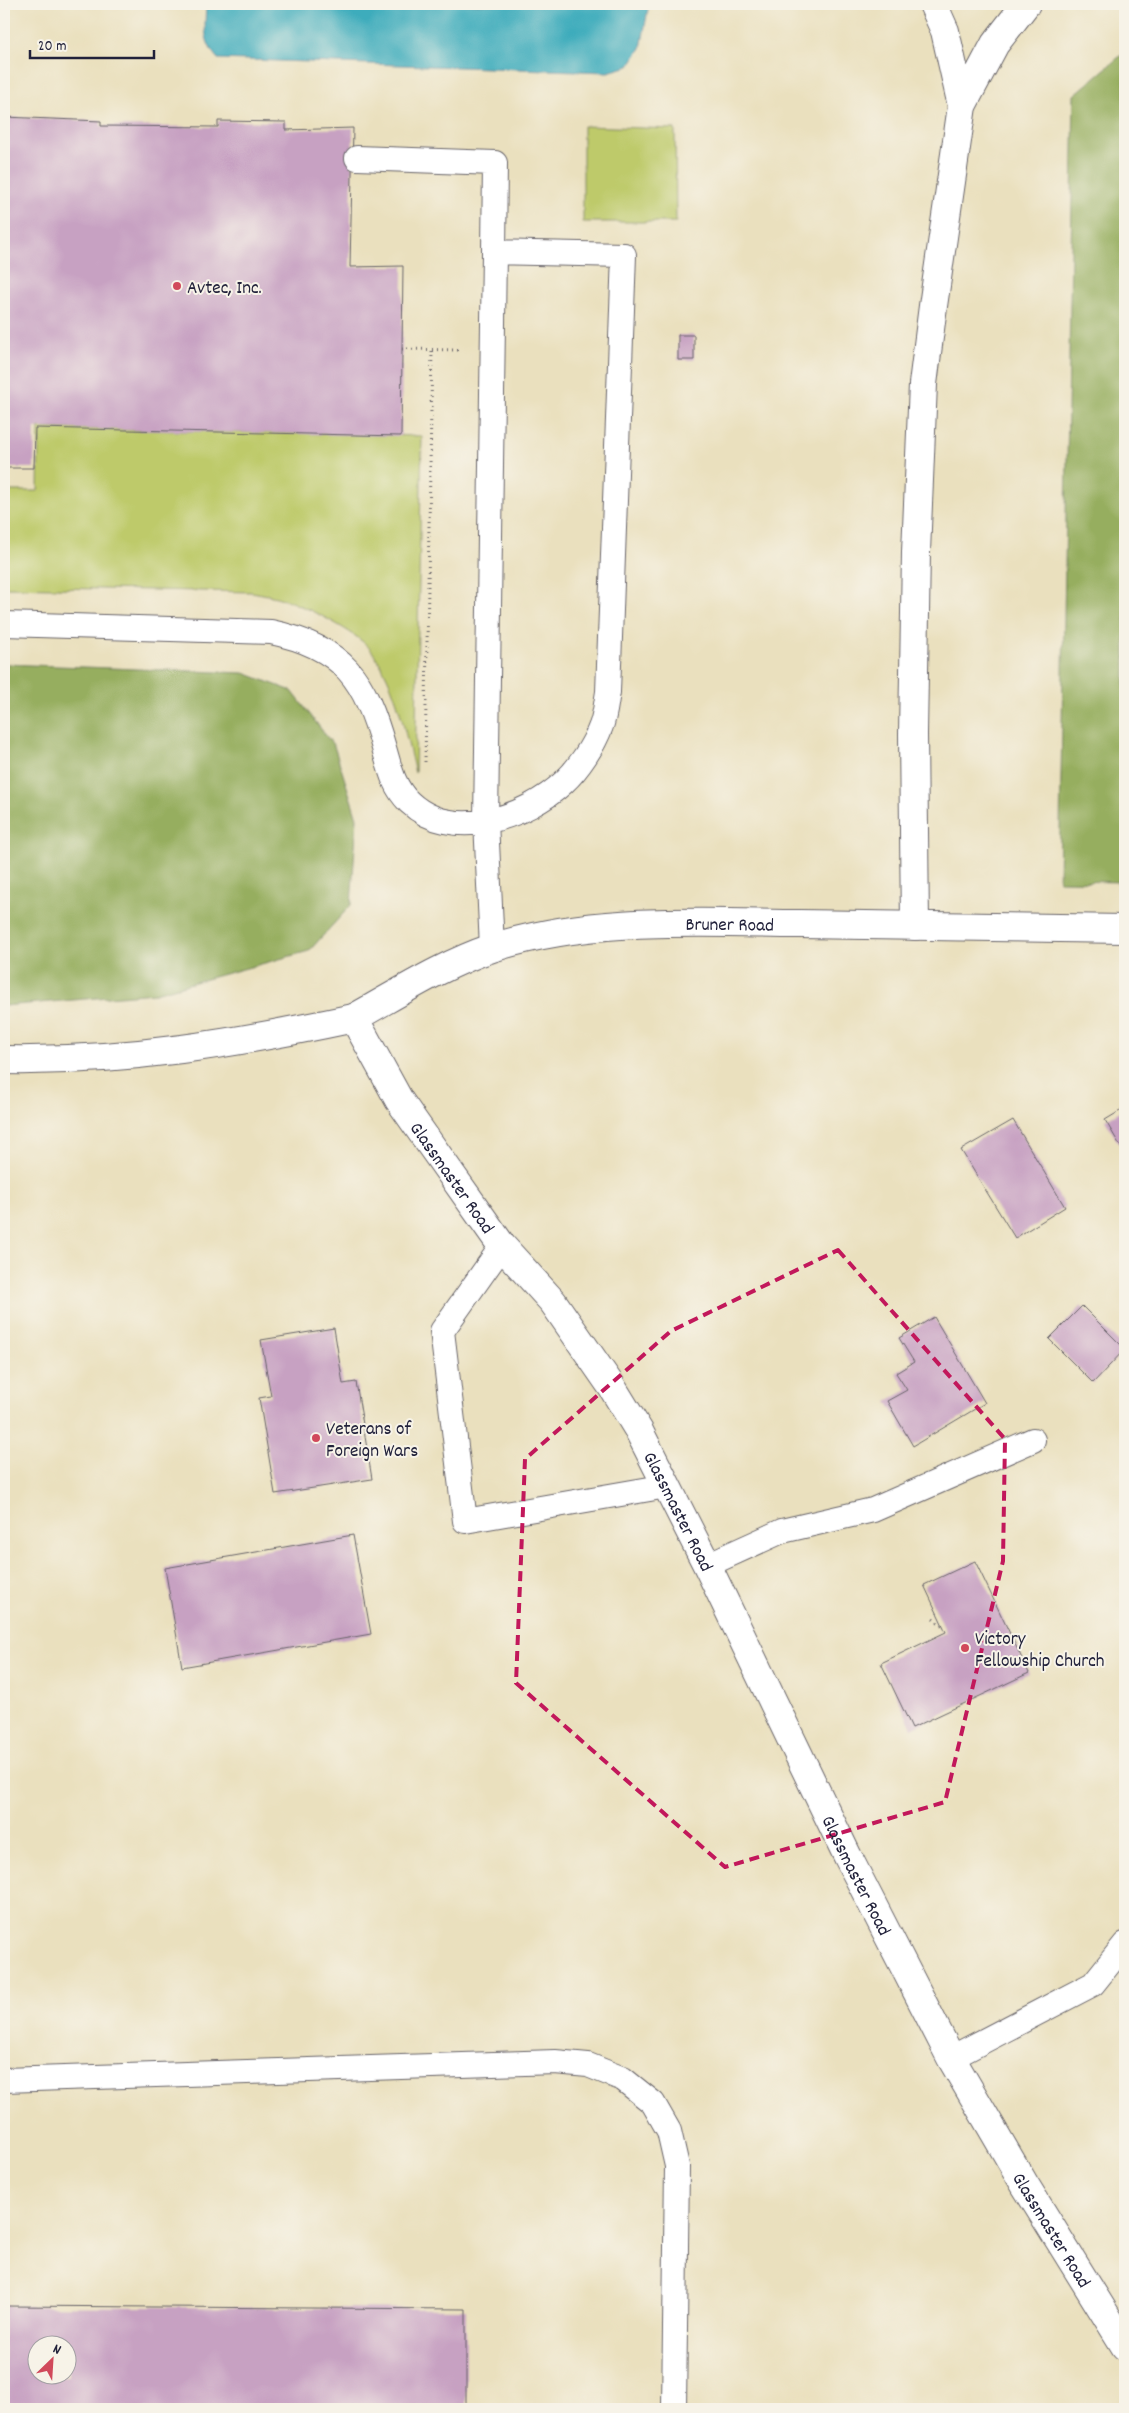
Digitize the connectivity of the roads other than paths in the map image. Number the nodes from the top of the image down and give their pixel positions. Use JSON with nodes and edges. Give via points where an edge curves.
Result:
{"nodes":[{"id":1,"x":933,"y":4,"type":"edge"},
{"id":2,"x":1026,"y":4,"type":"edge"},
{"id":3,"x":962,"y":106,"type":"junction"},
{"id":4,"x":357,"y":158,"type":"dead end"},
{"id":5,"x":494,"y":252,"type":"junction"},
{"id":6,"x":4,"y":624,"type":"edge"},
{"id":7,"x":486,"y":821,"type":"junction"},
{"id":8,"x":915,"y":926,"type":"junction"},
{"id":9,"x":1125,"y":929,"type":"edge"},
{"id":10,"x":492,"y":948,"type":"junction"},
{"id":11,"x":354,"y":1018,"type":"junction"},
{"id":12,"x":4,"y":1060,"type":"edge"},
{"id":13,"x":502,"y":1246,"type":"junction"},
{"id":14,"x":1033,"y":1440,"type":"dead end"},
{"id":15,"x":667,"y":1486,"type":"junction"},
{"id":16,"x":707,"y":1565,"type":"junction"},
{"id":17,"x":1125,"y":1944,"type":"edge"},
{"id":18,"x":951,"y":2058,"type":"junction"},
{"id":19,"x":4,"y":2080,"type":"edge"},
{"id":20,"x":1125,"y":2346,"type":"edge"},
{"id":21,"x":674,"y":2409,"type":"edge"}],
"edges":[{"from":1,"to":3,"type":"street","via":[[945,31]]},
{"from":2,"to":3,"type":"street","via":[[994,44]]},
{"from":3,"to":8,"type":"street","via":[[923,394],[913,734]]},
{"from":4,"to":5,"type":"lane","via":[[495,163]]},
{"from":5,"to":7,"type":"lane"},
{"from":5,"to":7,"type":"lane","via":[[624,255],[608,692],[602,725],[585,756],[565,782],[542,799]]},
{"from":6,"to":7,"type":"lane","via":[[271,632],[318,646],[336,658],[370,702],[393,780],[409,802],[425,814],[455,823]]},
{"from":7,"to":10,"type":"lane"},
{"from":8,"to":9,"type":"street","name":"Bruner Road"},
{"from":8,"to":10,"type":"street","name":"Bruner Road","via":[[697,923],[604,926]]},
{"from":10,"to":11,"type":"street","name":"Bruner Road","via":[[437,972]]},
{"from":11,"to":12,"type":"street","via":[[234,1043],[162,1053],[44,1061]]},
{"from":11,"to":13,"type":"street","name":"Glassmaster Road","via":[[399,1100]]},
{"from":13,"to":15,"type":"street","name":"Glassmaster Road","via":[[553,1302],[612,1386]]},
{"from":13,"to":15,"type":"lane","via":[[442,1331],[465,1521]]},
{"from":14,"to":16,"type":"lane","via":[[872,1510],[782,1531]]},
{"from":15,"to":16,"type":"street","name":"Glassmaster Road"},
{"from":16,"to":18,"type":"street","name":"Glassmaster Road","via":[[848,1856]]},
{"from":17,"to":18,"type":"lane","via":[[1092,1984]]},
{"from":18,"to":20,"type":"street","name":"Glassmaster Road"},
{"from":19,"to":21,"type":"lane","via":[[556,2062],[588,2066],[623,2079],[653,2103],[669,2131],[677,2166]]}]}
